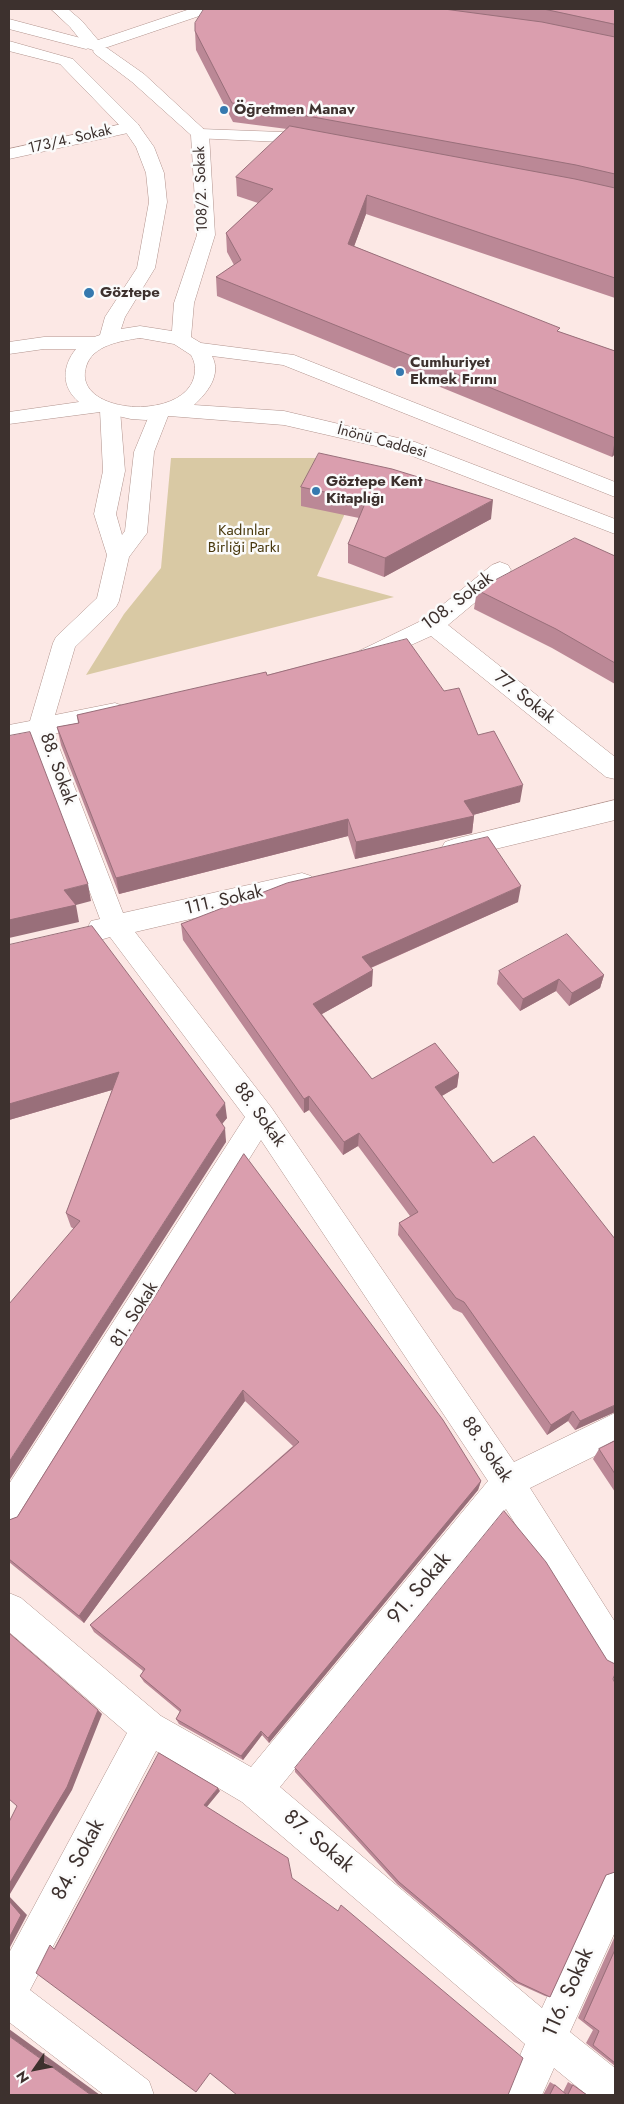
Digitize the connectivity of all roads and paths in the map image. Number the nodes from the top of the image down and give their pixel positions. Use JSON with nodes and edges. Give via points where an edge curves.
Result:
{"nodes":[{"id":1,"x":59,"y":9,"type":"edge"},
{"id":2,"x":206,"y":9,"type":"edge"},
{"id":3,"x":9,"y":24,"type":"edge"},
{"id":4,"x":9,"y":46,"type":"edge"},
{"id":5,"x":94,"y":47,"type":"junction"},
{"id":6,"x":65,"y":61,"type":"junction"},
{"id":7,"x":131,"y":126,"type":"junction"},
{"id":8,"x":200,"y":134,"type":"junction"},
{"id":9,"x":328,"y":145,"type":"edge"},
{"id":10,"x":9,"y":154,"type":"edge"},
{"id":11,"x":103,"y":340,"type":"junction"},
{"id":12,"x":187,"y":343,"type":"junction"},
{"id":13,"x":9,"y":348,"type":"edge"},
{"id":14,"x":105,"y":408,"type":"junction"},
{"id":15,"x":164,"y":410,"type":"junction"},
{"id":16,"x":9,"y":418,"type":"edge"},
{"id":17,"x":615,"y":490,"type":"edge"},
{"id":18,"x":615,"y":528,"type":"edge"},
{"id":19,"x":118,"y":555,"type":"junction"},
{"id":20,"x":500,"y":570,"type":"dead end"},
{"id":21,"x":433,"y":625,"type":"junction"},
{"id":22,"x":348,"y":662,"type":"edge"},
{"id":23,"x":136,"y":707,"type":"edge"},
{"id":24,"x":40,"y":728,"type":"junction"},
{"id":25,"x":9,"y":734,"type":"edge"},
{"id":26,"x":615,"y":770,"type":"edge"},
{"id":27,"x":615,"y":810,"type":"edge"},
{"id":28,"x":433,"y":854,"type":"edge"},
{"id":29,"x":327,"y":877,"type":"edge"},
{"id":30,"x":115,"y":925,"type":"junction"},
{"id":31,"x":76,"y":934,"type":"edge"},
{"id":32,"x":261,"y":1116,"type":"junction"},
{"id":33,"x":615,"y":1430,"type":"edge"},
{"id":34,"x":508,"y":1482,"type":"junction"},
{"id":35,"x":9,"y":1514,"type":"edge"},
{"id":36,"x":9,"y":1610,"type":"edge"},
{"id":37,"x":615,"y":1653,"type":"edge"},
{"id":38,"x":149,"y":1728,"type":"junction"},
{"id":39,"x":255,"y":1789,"type":"junction"},
{"id":40,"x":615,"y":1890,"type":"edge"},
{"id":41,"x":9,"y":1991,"type":"edge"},
{"id":42,"x":9,"y":1998,"type":"edge"},
{"id":43,"x":548,"y":2038,"type":"junction"},
{"id":44,"x":615,"y":2093,"type":"edge"},
{"id":45,"x":135,"y":2095,"type":"edge"},
{"id":46,"x":522,"y":2095,"type":"edge"}],
"edges":[{"from":1,"to":5,"type":"street"},
{"from":2,"to":5,"type":"street"},
{"from":3,"to":5,"type":"street","name":"108/2. Sokak"},
{"from":4,"to":6,"type":"street"},
{"from":5,"to":6,"type":"street","via":[[100,58],[91,63],[79,65]]},
{"from":5,"to":8,"type":"street","name":"108/2. Sokak","via":[[138,78]]},
{"from":6,"to":7,"type":"street"},
{"from":7,"to":10,"type":"street","name":"173/4. Sokak"},
{"from":7,"to":11,"type":"street","via":[[156,173],[158,202],[146,268]]},
{"from":8,"to":9,"type":"street","via":[[282,137]]},
{"from":8,"to":12,"type":"street","name":"108/2. Sokak","via":[[206,235],[184,303]]},
{"from":11,"to":12,"type":"street","via":[[140,332],[158,332]]},
{"from":11,"to":13,"type":"street"},
{"from":11,"to":14,"type":"street","via":[[88,349],[78,361],[74,374],[77,388],[88,400]]},
{"from":12,"to":15,"type":"street","via":[[200,354],[205,366],[204,378],[198,391]]},
{"from":12,"to":17,"type":"street","via":[[287,359]]},
{"from":14,"to":15,"type":"street","via":[[135,414]]},
{"from":14,"to":16,"type":"street"},
{"from":14,"to":19,"type":"street","name":"88. Sokak","via":[[114,471],[105,514]]},
{"from":15,"to":18,"type":"street","name":"İnönü Caddesi","via":[[284,418],[408,446]]},
{"from":15,"to":19,"type":"street","name":"88. Sokak","via":[[144,452],[136,533]]},
{"from":19,"to":24,"type":"street","name":"88. Sokak","via":[[108,601],[64,643]]},
{"from":20,"to":21,"type":"street","name":"108. Sokak"},
{"from":21,"to":22,"type":"street","name":"108. Sokak","via":[[367,658]]},
{"from":21,"to":26,"type":"street","name":"77. Sokak"},
{"from":23,"to":24,"type":"street"},
{"from":24,"to":25,"type":"street"},
{"from":24,"to":30,"type":"street","name":"88. Sokak"},
{"from":27,"to":28,"type":"street"},
{"from":29,"to":30,"type":"street","name":"111. Sokak"},
{"from":30,"to":31,"type":"street","name":"111. Sokak"},
{"from":30,"to":32,"type":"street","name":"88. Sokak"},
{"from":32,"to":34,"type":"street","name":"88. Sokak"},
{"from":32,"to":35,"type":"street","name":"81. Sokak"},
{"from":33,"to":34,"type":"street","name":"91. Sokak"},
{"from":34,"to":37,"type":"street","name":"88. Sokak"},
{"from":34,"to":39,"type":"street","name":"91. Sokak"},
{"from":36,"to":38,"type":"street","name":"87. Sokak"},
{"from":38,"to":39,"type":"street","name":"87. Sokak"},
{"from":38,"to":41,"type":"street","name":"84. Sokak"},
{"from":39,"to":43,"type":"street","name":"87. Sokak"},
{"from":40,"to":43,"type":"street","name":"116. Sokak"},
{"from":42,"to":45,"type":"street"},
{"from":43,"to":44,"type":"street","name":"87. Sokak"},
{"from":43,"to":46,"type":"street","name":"116. Sokak"}]}
